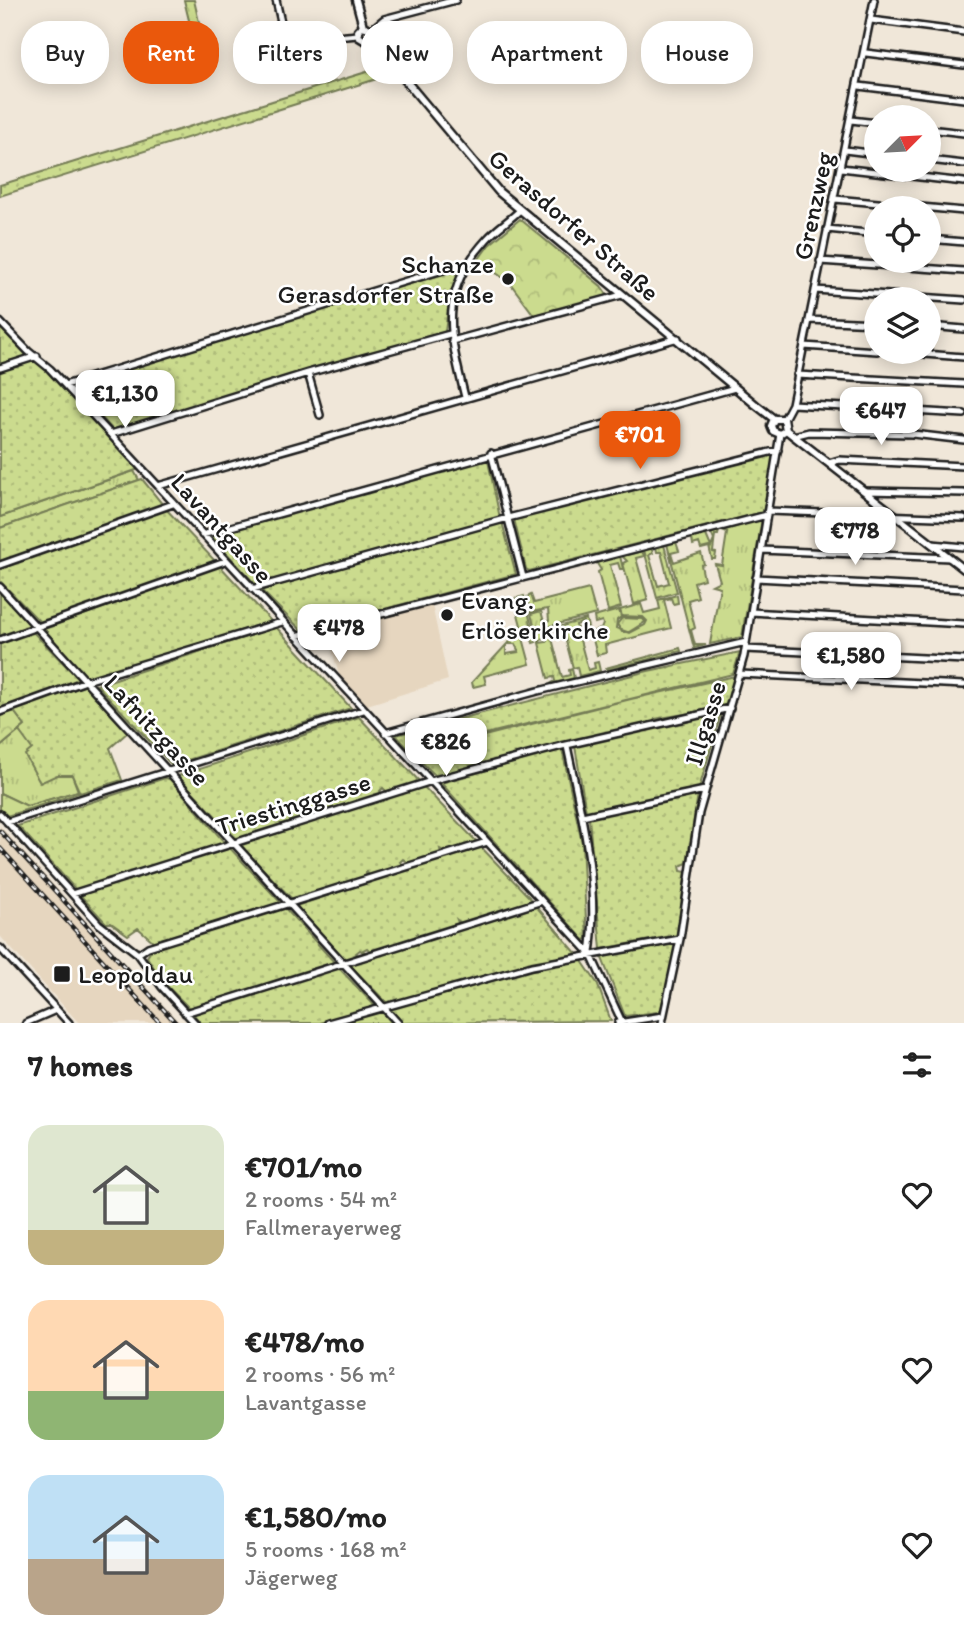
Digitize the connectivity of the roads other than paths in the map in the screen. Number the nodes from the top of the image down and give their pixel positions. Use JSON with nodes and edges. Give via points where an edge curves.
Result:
{"nodes":[{"id":1,"x":276,"y":0,"type":"edge"},
{"id":2,"x":356,"y":0,"type":"edge"},
{"id":3,"x":456,"y":0,"type":"edge"},
{"id":4,"x":874,"y":0,"type":"edge"},
{"id":5,"x":871,"y":19,"type":"junction"},
{"id":6,"x":362,"y":21,"type":"edge"},
{"id":7,"x":382,"y":21,"type":"edge"},
{"id":8,"x":361,"y":30,"type":"edge"},
{"id":9,"x":964,"y":32,"type":"edge"},
{"id":10,"x":359,"y":35,"type":"joint"},
{"id":11,"x":866,"y":53,"type":"junction"},
{"id":12,"x":964,"y":65,"type":"edge"},
{"id":13,"x":408,"y":84,"type":"edge"},
{"id":14,"x":859,"y":86,"type":"junction"},
{"id":15,"x":964,"y":99,"type":"edge"},
{"id":16,"x":851,"y":120,"type":"junction"},
{"id":17,"x":864,"y":122,"type":"edge"},
{"id":18,"x":942,"y":130,"type":"edge"},
{"id":19,"x":964,"y":133,"type":"edge"},
{"id":20,"x":845,"y":150,"type":"junction"},
{"id":21,"x":864,"y":152,"type":"edge"},
{"id":22,"x":942,"y":161,"type":"edge"},
{"id":23,"x":964,"y":164,"type":"edge"},
{"id":24,"x":841,"y":168,"type":"junction"},
{"id":25,"x":964,"y":182,"type":"edge"},
{"id":26,"x":835,"y":199,"type":"junction"},
{"id":27,"x":520,"y":210,"type":"junction"},
{"id":28,"x":964,"y":211,"type":"edge"},
{"id":29,"x":827,"y":229,"type":"junction"},
{"id":30,"x":864,"y":233,"type":"edge"},
{"id":31,"x":941,"y":240,"type":"edge"},
{"id":32,"x":964,"y":242,"type":"edge"},
{"id":33,"x":820,"y":261,"type":"junction"},
{"id":34,"x":466,"y":268,"type":"junction"},
{"id":35,"x":964,"y":271,"type":"edge"},
{"id":36,"x":815,"y":290,"type":"junction"},
{"id":37,"x":622,"y":295,"type":"junction"},
{"id":38,"x":964,"y":300,"type":"edge"},
{"id":39,"x":809,"y":320,"type":"junction"},
{"id":40,"x":0,"y":321,"type":"edge"},
{"id":41,"x":864,"y":322,"type":"edge"},
{"id":42,"x":941,"y":327,"type":"edge"},
{"id":43,"x":964,"y":330,"type":"edge"},
{"id":44,"x":450,"y":334,"type":"junction"},
{"id":45,"x":678,"y":338,"type":"junction"},
{"id":46,"x":452,"y":341,"type":"junction"},
{"id":47,"x":804,"y":346,"type":"junction"},
{"id":48,"x":864,"y":350,"type":"edge"},
{"id":49,"x":37,"y":355,"type":"junction"},
{"id":50,"x":941,"y":355,"type":"edge"},
{"id":51,"x":964,"y":357,"type":"edge"},
{"id":52,"x":0,"y":368,"type":"edge"},
{"id":53,"x":308,"y":373,"type":"junction"},
{"id":54,"x":797,"y":375,"type":"junction"},
{"id":55,"x":964,"y":384,"type":"edge"},
{"id":56,"x":65,"y":385,"type":"junction"},
{"id":57,"x":735,"y":388,"type":"junction"},
{"id":58,"x":465,"y":397,"type":"junction"},
{"id":59,"x":792,"y":404,"type":"junction"},
{"id":60,"x":964,"y":414,"type":"edge"},
{"id":61,"x":320,"y":415,"type":"dead end"},
{"id":62,"x":774,"y":419,"type":"junction"},
{"id":63,"x":785,"y":419,"type":"junction"},
{"id":64,"x":783,"y":432,"type":"junction"},
{"id":65,"x":111,"y":434,"type":"junction"},
{"id":66,"x":793,"y":436,"type":"junction"},
{"id":67,"x":964,"y":439,"type":"edge"},
{"id":68,"x":778,"y":450,"type":"junction"},
{"id":69,"x":491,"y":453,"type":"junction"},
{"id":70,"x":829,"y":463,"type":"junction"},
{"id":71,"x":964,"y":466,"type":"edge"},
{"id":72,"x":158,"y":486,"type":"junction"},
{"id":73,"x":864,"y":491,"type":"junction"},
{"id":74,"x":964,"y":493,"type":"edge"},
{"id":75,"x":173,"y":504,"type":"junction"},
{"id":76,"x":768,"y":513,"type":"junction"},
{"id":77,"x":897,"y":516,"type":"junction"},
{"id":78,"x":508,"y":518,"type":"junction"},
{"id":79,"x":964,"y":518,"type":"edge"},
{"id":80,"x":202,"y":535,"type":"junction"},
{"id":81,"x":932,"y":544,"type":"junction"},
{"id":82,"x":964,"y":547,"type":"edge"},
{"id":83,"x":761,"y":550,"type":"junction"},
{"id":84,"x":950,"y":558,"type":"junction"},
{"id":85,"x":225,"y":561,"type":"junction"},
{"id":86,"x":0,"y":565,"type":"edge"},
{"id":87,"x":964,"y":569,"type":"edge"},
{"id":88,"x":523,"y":577,"type":"junction"},
{"id":89,"x":756,"y":578,"type":"junction"},
{"id":90,"x":0,"y":587,"type":"edge"},
{"id":91,"x":252,"y":589,"type":"junction"},
{"id":92,"x":964,"y":589,"type":"edge"},
{"id":93,"x":751,"y":612,"type":"junction"},
{"id":94,"x":282,"y":622,"type":"junction"},
{"id":95,"x":964,"y":624,"type":"edge"},
{"id":96,"x":36,"y":627,"type":"junction"},
{"id":97,"x":296,"y":636,"type":"junction"},
{"id":98,"x":0,"y":640,"type":"edge"},
{"id":99,"x":747,"y":642,"type":"junction"},
{"id":100,"x":745,"y":649,"type":"junction"},
{"id":101,"x":964,"y":660,"type":"edge"},
{"id":102,"x":740,"y":674,"type":"junction"},
{"id":103,"x":86,"y":681,"type":"junction"},
{"id":104,"x":964,"y":685,"type":"edge"},
{"id":105,"x":730,"y":708,"type":"junction"},
{"id":106,"x":363,"y":710,"type":"junction"},
{"id":107,"x":0,"y":712,"type":"edge"},
{"id":108,"x":385,"y":733,"type":"junction"},
{"id":109,"x":567,"y":746,"type":"junction"},
{"id":110,"x":170,"y":772,"type":"junction"},
{"id":111,"x":430,"y":781,"type":"junction"},
{"id":112,"x":705,"y":790,"type":"junction"},
{"id":113,"x":0,"y":814,"type":"edge"},
{"id":114,"x":582,"y":816,"type":"junction"},
{"id":115,"x":7,"y":822,"type":"junction"},
{"id":116,"x":487,"y":842,"type":"junction"},
{"id":117,"x":235,"y":843,"type":"junction"},
{"id":118,"x":72,"y":894,"type":"junction"},
{"id":119,"x":542,"y":901,"type":"junction"},
{"id":120,"x":289,"y":904,"type":"junction"},
{"id":121,"x":680,"y":939,"type":"junction"},
{"id":122,"x":0,"y":948,"type":"edge"},
{"id":123,"x":590,"y":953,"type":"junction"},
{"id":124,"x":138,"y":954,"type":"junction"},
{"id":125,"x":344,"y":963,"type":"junction"},
{"id":126,"x":383,"y":1006,"type":"junction"},
{"id":127,"x":56,"y":1010,"type":"junction"},
{"id":128,"x":185,"y":1013,"type":"junction"},
{"id":129,"x":662,"y":1020,"type":"edge"},
{"id":130,"x":26,"y":1023,"type":"edge"},
{"id":131,"x":69,"y":1023,"type":"edge"},
{"id":132,"x":195,"y":1023,"type":"edge"},
{"id":133,"x":328,"y":1023,"type":"edge"},
{"id":134,"x":398,"y":1023,"type":"edge"},
{"id":135,"x":620,"y":1023,"type":"edge"}],
"edges":[{"from":1,"to":10,"type":"street","via":[[288,52]]},
{"from":2,"to":6,"type":"main road"},
{"from":3,"to":7,"type":"street"},
{"from":4,"to":5,"type":"street","name":"Grenzweg"},
{"from":5,"to":9,"type":"street"},
{"from":5,"to":11,"type":"street","name":"Grenzweg"},
{"from":8,"to":10,"type":"main road"},
{"from":11,"to":12,"type":"street"},
{"from":11,"to":14,"type":"street","name":"Grenzweg"},
{"from":13,"to":27,"type":"main road","name":"Gerasdorfer Straße","via":[[484,176]]},
{"from":14,"to":15,"type":"street"},
{"from":14,"to":16,"type":"street","name":"Grenzweg"},
{"from":16,"to":17,"type":"street"},
{"from":16,"to":20,"type":"street","name":"Grenzweg"},
{"from":18,"to":19,"type":"street"},
{"from":20,"to":21,"type":"street"},
{"from":20,"to":24,"type":"street","name":"Grenzweg"},
{"from":22,"to":23,"type":"street"},
{"from":24,"to":25,"type":"street"},
{"from":24,"to":26,"type":"street","name":"Grenzweg"},
{"from":26,"to":28,"type":"street"},
{"from":26,"to":29,"type":"street","name":"Grenzweg"},
{"from":27,"to":34,"type":"street","via":[[486,240]]},
{"from":27,"to":37,"type":"main road","name":"Gerasdorfer Straße"},
{"from":29,"to":30,"type":"street"},
{"from":29,"to":33,"type":"street","name":"Grenzweg"},
{"from":31,"to":32,"type":"street"},
{"from":33,"to":35,"type":"street"},
{"from":33,"to":36,"type":"street","name":"Grenzweg"},
{"from":34,"to":44,"type":"street","via":[[452,300]]},
{"from":34,"to":56,"type":"street","via":[[459,265]]},
{"from":36,"to":38,"type":"street"},
{"from":36,"to":39,"type":"street","name":"Grenzweg"},
{"from":37,"to":45,"type":"main road","name":"Gerasdorfer Straße"},
{"from":37,"to":46,"type":"street"},
{"from":39,"to":41,"type":"street"},
{"from":39,"to":47,"type":"street","name":"Grenzweg"},
{"from":40,"to":49,"type":"street","name":"Lavantgasse"},
{"from":42,"to":43,"type":"street"},
{"from":44,"to":46,"type":"street"},
{"from":44,"to":53,"type":"street"},
{"from":45,"to":57,"type":"main road","name":"Gerasdorfer Straße"},
{"from":45,"to":58,"type":"street"},
{"from":46,"to":58,"type":"street"},
{"from":47,"to":48,"type":"street"},
{"from":47,"to":54,"type":"street","name":"Grenzweg"},
{"from":49,"to":52,"type":"street"},
{"from":49,"to":56,"type":"street","name":"Lavantgasse"},
{"from":50,"to":51,"type":"street"},
{"from":53,"to":61,"type":"street"},
{"from":53,"to":65,"type":"street"},
{"from":54,"to":55,"type":"street"},
{"from":54,"to":59,"type":"street","name":"Grenzweg"},
{"from":56,"to":65,"type":"street","name":"Lavantgasse"},
{"from":57,"to":62,"type":"main road","name":"Gerasdorfer Straße"},
{"from":57,"to":69,"type":"street"},
{"from":58,"to":72,"type":"street"},
{"from":59,"to":60,"type":"street"},
{"from":59,"to":63,"type":"street","name":"Grenzweg"},
{"from":62,"to":63,"type":"main road"},
{"from":62,"to":64,"type":"main road","name":"Gerasdorfer Straße","via":[[771,429]]},
{"from":63,"to":64,"type":"main road"},
{"from":64,"to":66,"type":"main road","name":"Gerasdorfer Straße"},
{"from":64,"to":68,"type":"street","name":"Illgasse"},
{"from":65,"to":72,"type":"street","name":"Lavantgasse"},
{"from":66,"to":67,"type":"street","via":[[809,432]]},
{"from":66,"to":70,"type":"main road","name":"Gerasdorfer Straße"},
{"from":68,"to":76,"type":"street","name":"Illgasse"},
{"from":68,"to":78,"type":"street"},
{"from":69,"to":78,"type":"street"},
{"from":69,"to":80,"type":"street"},
{"from":70,"to":71,"type":"street"},
{"from":70,"to":73,"type":"main road","name":"Gerasdorfer Straße"},
{"from":72,"to":75,"type":"street","name":"Lavantgasse"},
{"from":73,"to":74,"type":"street"},
{"from":73,"to":77,"type":"main road","name":"Gerasdorfer Straße"},
{"from":75,"to":80,"type":"street","name":"Lavantgasse"},
{"from":75,"to":86,"type":"street"},
{"from":76,"to":77,"type":"street"},
{"from":76,"to":83,"type":"street","name":"Illgasse"},
{"from":76,"to":88,"type":"street"},
{"from":77,"to":79,"type":"street"},
{"from":77,"to":81,"type":"main road","name":"Gerasdorfer Straße"},
{"from":78,"to":88,"type":"street"},
{"from":78,"to":91,"type":"street"},
{"from":80,"to":85,"type":"street","name":"Lavantgasse"},
{"from":81,"to":82,"type":"street"},
{"from":81,"to":84,"type":"main road","name":"Gerasdorfer Straße"},
{"from":83,"to":84,"type":"street"},
{"from":83,"to":89,"type":"street","name":"Illgasse"},
{"from":84,"to":87,"type":"main road","name":"Gerasdorfer Straße"},
{"from":85,"to":91,"type":"street","name":"Lavantgasse"},
{"from":85,"to":96,"type":"street"},
{"from":88,"to":97,"type":"street"},
{"from":89,"to":92,"type":"street"},
{"from":89,"to":93,"type":"street","name":"Illgasse"},
{"from":90,"to":96,"type":"street","name":"Lafnitzgasse"},
{"from":91,"to":94,"type":"street","name":"Lavantgasse"},
{"from":93,"to":95,"type":"street"},
{"from":93,"to":99,"type":"street","name":"Illgasse"},
{"from":94,"to":97,"type":"street","name":"Lavantgasse"},
{"from":94,"to":103,"type":"street"},
{"from":96,"to":98,"type":"street"},
{"from":96,"to":103,"type":"street","name":"Lafnitzgasse"},
{"from":97,"to":106,"type":"street","name":"Lavantgasse"},
{"from":99,"to":100,"type":"street","name":"Illgasse"},
{"from":99,"to":108,"type":"street"},
{"from":100,"to":101,"type":"street"},
{"from":100,"to":102,"type":"street","name":"Illgasse"},
{"from":102,"to":104,"type":"street"},
{"from":102,"to":105,"type":"street","name":"Illgasse"},
{"from":103,"to":107,"type":"street"},
{"from":103,"to":110,"type":"street","name":"Lafnitzgasse"},
{"from":105,"to":109,"type":"street","name":"Triestinggasse"},
{"from":105,"to":112,"type":"street","name":"Illgasse"},
{"from":106,"to":108,"type":"street","name":"Lavantgasse"},
{"from":106,"to":110,"type":"street"},
{"from":108,"to":111,"type":"street","name":"Lavantgasse"},
{"from":109,"to":111,"type":"street","name":"Triestinggasse"},
{"from":109,"to":114,"type":"street"},
{"from":110,"to":115,"type":"street"},
{"from":110,"to":117,"type":"street","name":"Lafnitzgasse"},
{"from":111,"to":116,"type":"street","name":"Lavantgasse"},
{"from":111,"to":117,"type":"street","name":"Triestinggasse"},
{"from":112,"to":114,"type":"street"},
{"from":112,"to":121,"type":"street","name":"Illgasse"},
{"from":113,"to":115,"type":"street"},
{"from":114,"to":123,"type":"street","via":[[591,894]]},
{"from":115,"to":118,"type":"street"},
{"from":116,"to":119,"type":"street","name":"Lavantgasse"},
{"from":116,"to":120,"type":"street"},
{"from":117,"to":118,"type":"street","name":"Triestinggasse"},
{"from":117,"to":120,"type":"street","name":"Lafnitzgasse"},
{"from":118,"to":124,"type":"street"},
{"from":119,"to":123,"type":"street","name":"Lavantgasse"},
{"from":119,"to":125,"type":"street"},
{"from":120,"to":124,"type":"street","via":[[148,947]]},
{"from":120,"to":125,"type":"street","name":"Lafnitzgasse"},
{"from":121,"to":123,"type":"street"},
{"from":121,"to":129,"type":"street","name":"Illgasse"},
{"from":122,"to":127,"type":"street"},
{"from":123,"to":126,"type":"street"},
{"from":123,"to":135,"type":"street","name":"Lavantgasse"},
{"from":124,"to":128,"type":"street"},
{"from":125,"to":126,"type":"street","name":"Lafnitzgasse"},
{"from":125,"to":128,"type":"street"},
{"from":126,"to":133,"type":"street"},
{"from":126,"to":134,"type":"street","name":"Lafnitzgasse"},
{"from":127,"to":130,"type":"street"},
{"from":127,"to":131,"type":"street"},
{"from":128,"to":132,"type":"street"},
{"from":129,"to":135,"type":"street"}]}
